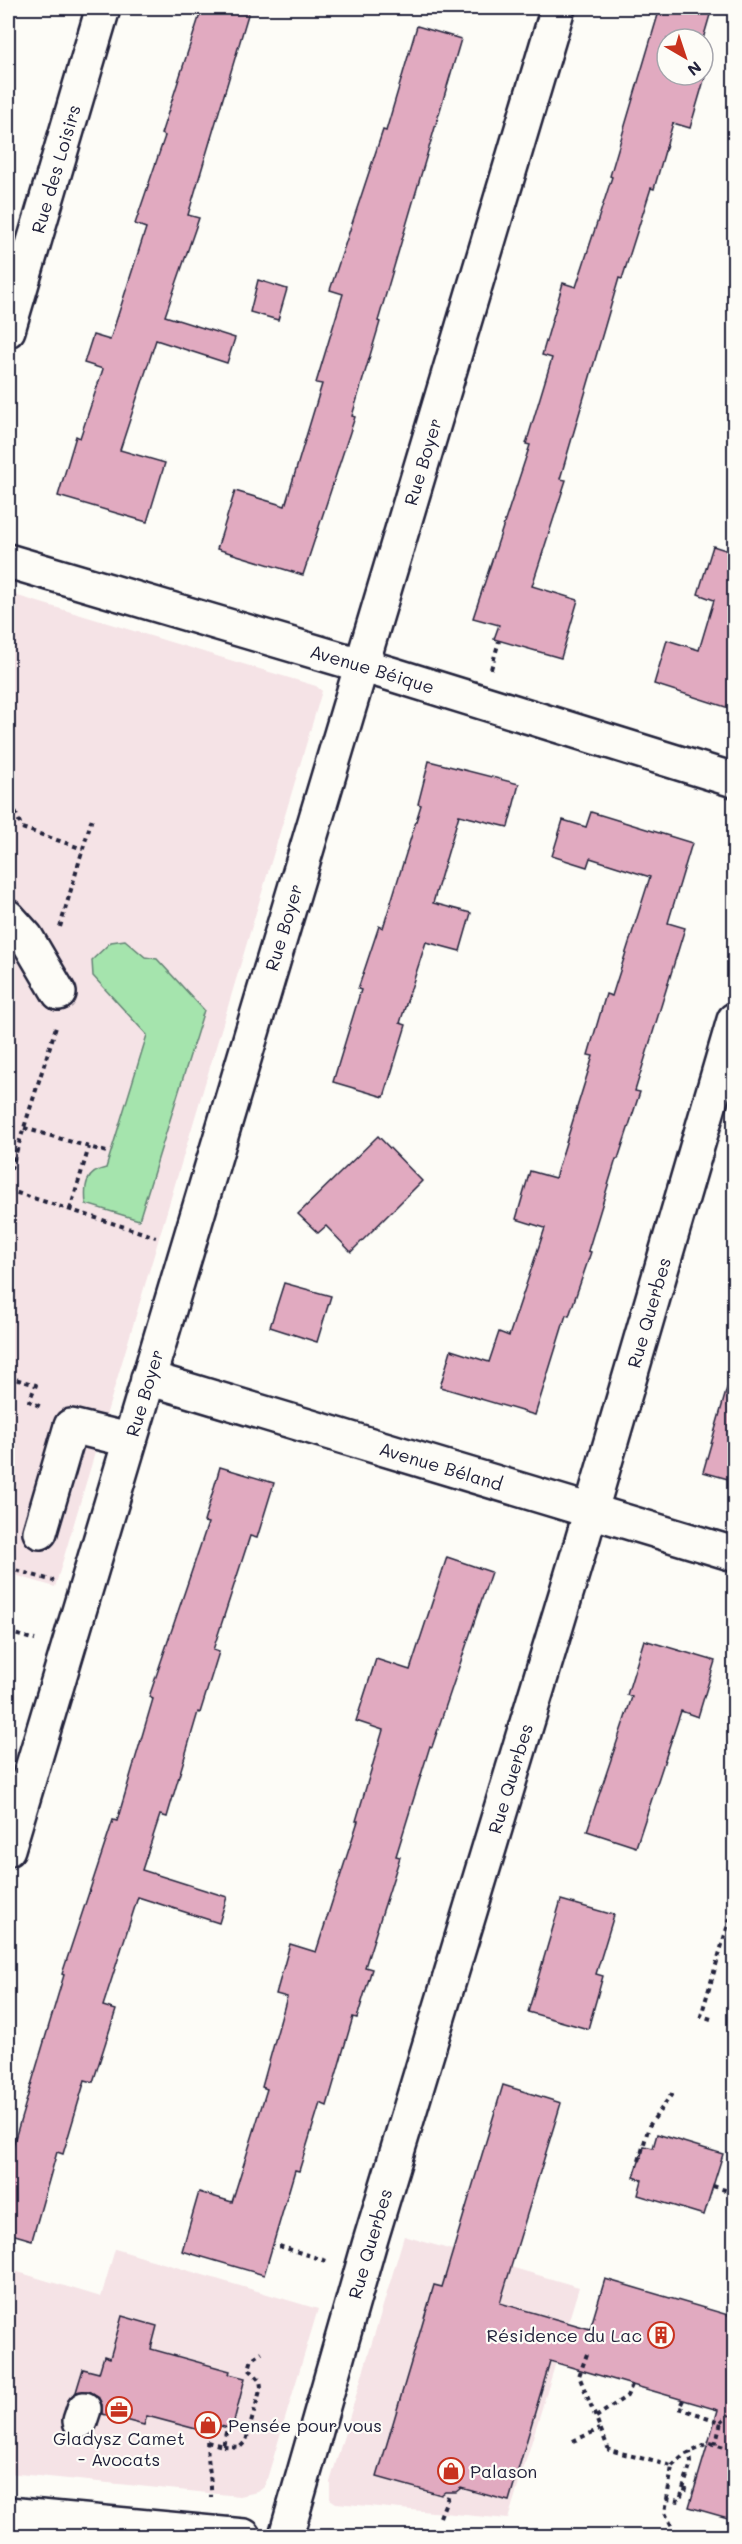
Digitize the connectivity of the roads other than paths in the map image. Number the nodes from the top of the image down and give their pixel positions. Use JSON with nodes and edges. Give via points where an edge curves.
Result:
{"nodes":[{"id":1,"x":102,"y":8,"type":"edge"},
{"id":2,"x":558,"y":8,"type":"edge"},
{"id":3,"x":8,"y":330,"type":"edge"},
{"id":4,"x":8,"y":561,"type":"edge"},
{"id":5,"x":361,"y":666,"type":"junction"},
{"id":6,"x":735,"y":780,"type":"edge"},
{"id":7,"x":8,"y":917,"type":"edge"},
{"id":8,"x":59,"y":993,"type":"road end"},
{"id":9,"x":735,"y":1020,"type":"edge"},
{"id":10,"x":148,"y":1378,"type":"junction"},
{"id":11,"x":129,"y":1440,"type":"junction"},
{"id":12,"x":590,"y":1512,"type":"junction"},
{"id":13,"x":40,"y":1532,"type":"dead end"},
{"id":14,"x":735,"y":1554,"type":"edge"},
{"id":15,"x":8,"y":1849,"type":"edge"},
{"id":16,"x":8,"y":2514,"type":"edge"},
{"id":17,"x":244,"y":2536,"type":"edge"},
{"id":18,"x":286,"y":2536,"type":"edge"}],
"edges":[{"from":1,"to":3,"type":"street","name":"Rue des Loisirs"},
{"from":2,"to":5,"type":"street","name":"Rue Boyer"},
{"from":4,"to":5,"type":"street","name":"Avenue Béique"},
{"from":5,"to":6,"type":"street","name":"Avenue Béique"},
{"from":5,"to":10,"type":"street","name":"Rue Boyer"},
{"from":7,"to":8,"type":"street","via":[[26,937]]},
{"from":9,"to":12,"type":"street","name":"Rue Querbes"},
{"from":10,"to":11,"type":"street","name":"Rue Boyer"},
{"from":10,"to":12,"type":"street","name":"Avenue Béland"},
{"from":11,"to":13,"type":"street","via":[[71,1426]]},
{"from":11,"to":15,"type":"street","name":"Rue Boyer"},
{"from":12,"to":14,"type":"street","name":"Avenue Béland"},
{"from":12,"to":18,"type":"street","name":"Rue Querbes","via":[[369,2245]]},
{"from":16,"to":17,"type":"street"}]}
